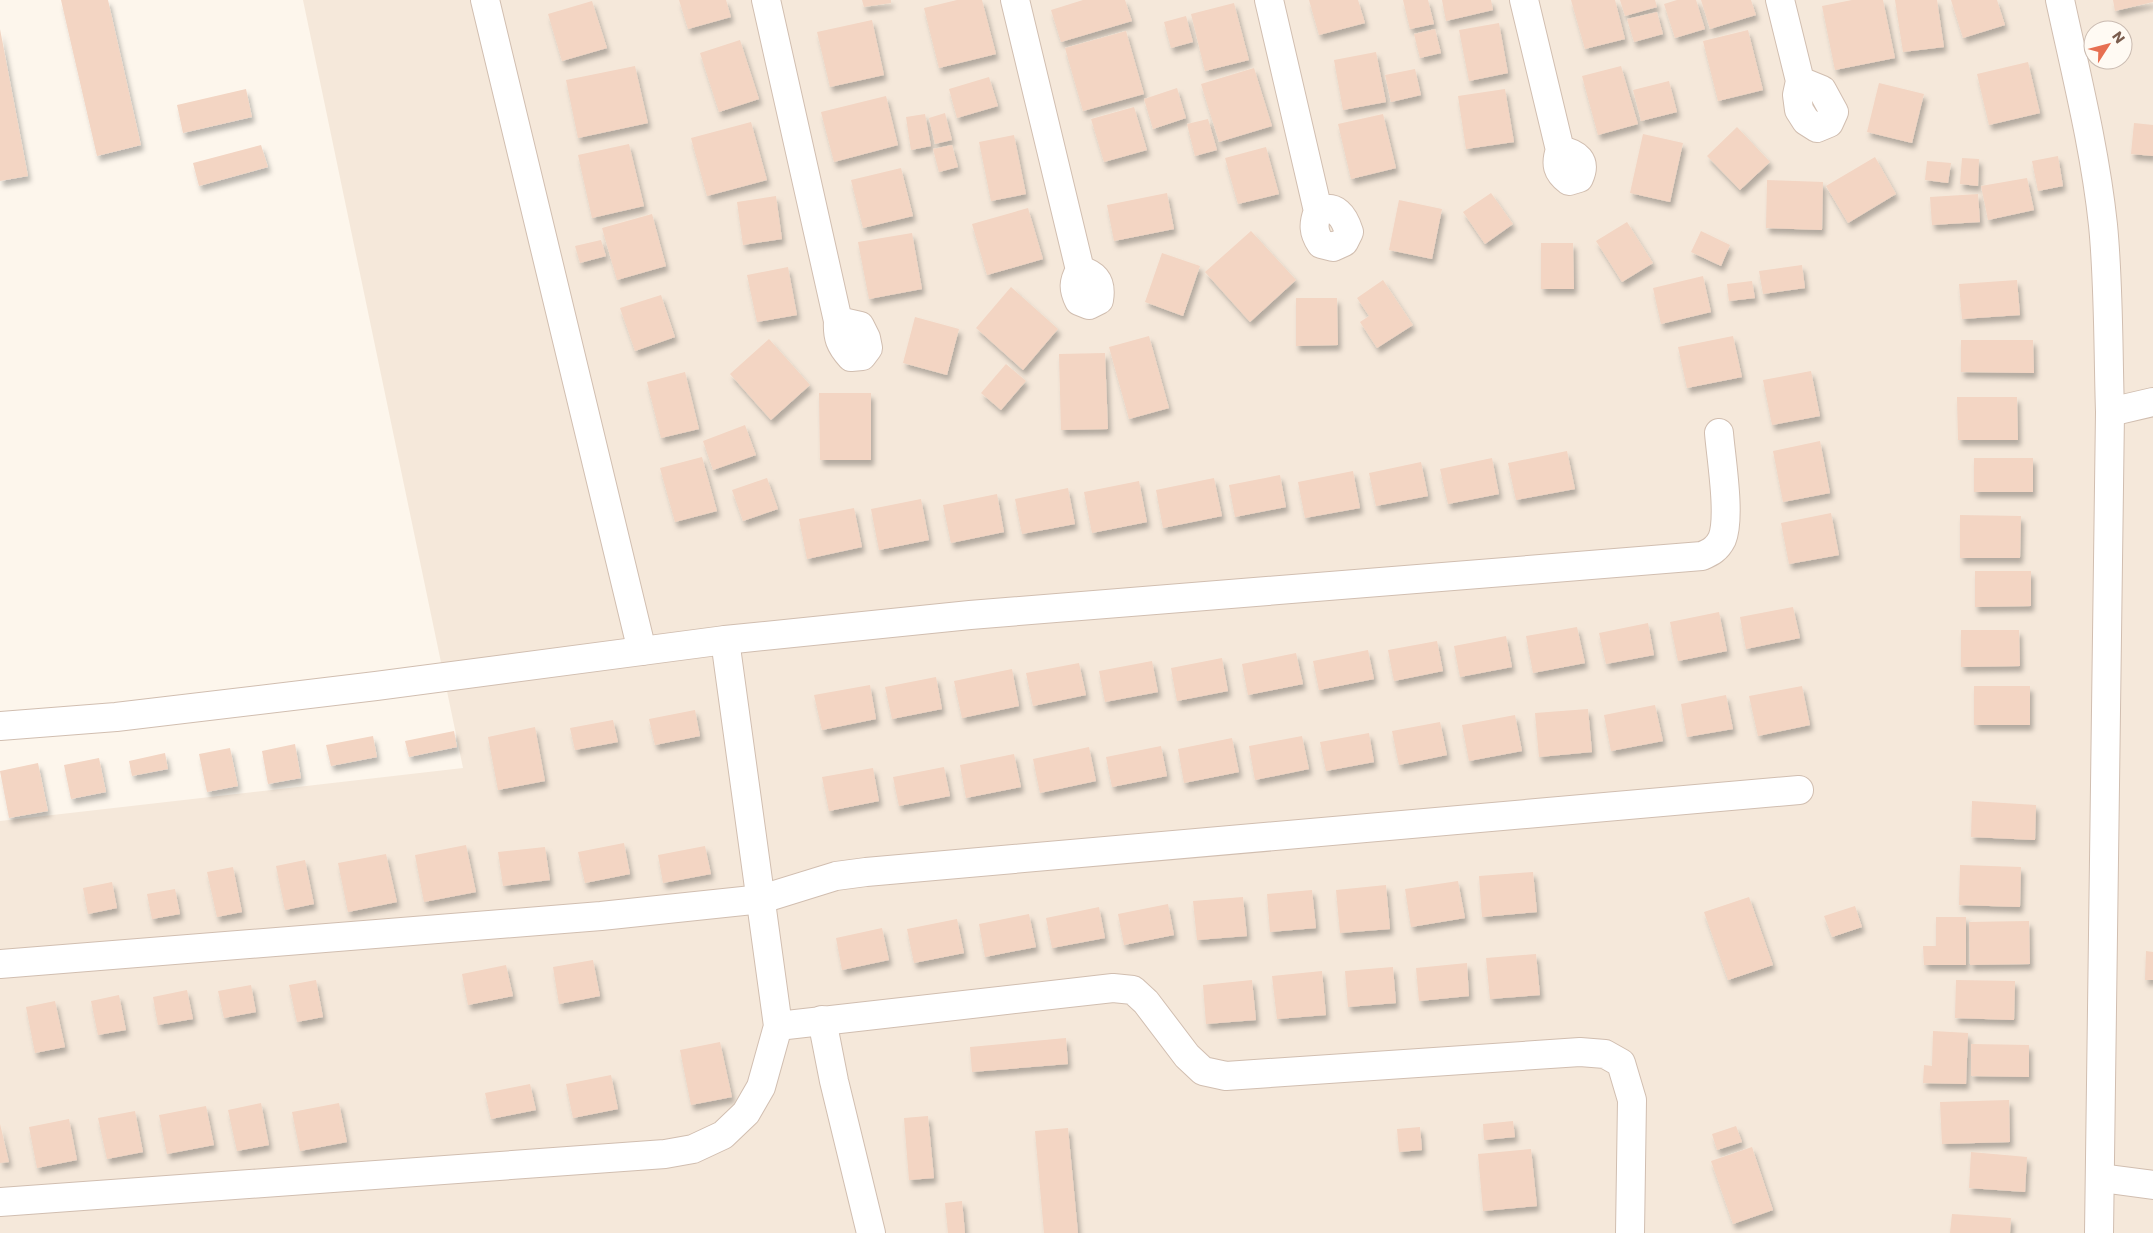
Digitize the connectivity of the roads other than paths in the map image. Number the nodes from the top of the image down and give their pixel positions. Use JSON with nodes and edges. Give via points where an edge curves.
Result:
{"nodes":[{"id":1,"x":485,"y":0,"type":"edge"},
{"id":2,"x":766,"y":0,"type":"edge"},
{"id":3,"x":1015,"y":0,"type":"edge"},
{"id":4,"x":1269,"y":0,"type":"edge"},
{"id":5,"x":1524,"y":0,"type":"edge"},
{"id":6,"x":1780,"y":0,"type":"edge"},
{"id":7,"x":2060,"y":0,"type":"edge"},
{"id":8,"x":1800,"y":80,"type":"dead end"},
{"id":9,"x":1560,"y":150,"type":"dead end"},
{"id":10,"x":1318,"y":211,"type":"dead end"},
{"id":11,"x":1080,"y":270,"type":"dead end"},
{"id":12,"x":838,"y":320,"type":"dead end"},
{"id":13,"x":2153,"y":402,"type":"edge"},
{"id":14,"x":2110,"y":412,"type":"junction"},
{"id":15,"x":1720,"y":433,"type":"dead end"},
{"id":16,"x":725,"y":640,"type":"junction"},
{"id":17,"x":642,"y":650,"type":"junction"},
{"id":18,"x":0,"y":726,"type":"edge"},
{"id":19,"x":1798,"y":790,"type":"dead end"},
{"id":20,"x":762,"y":899,"type":"junction"},
{"id":21,"x":0,"y":964,"type":"edge"},
{"id":22,"x":822,"y":1020,"type":"junction"},
{"id":23,"x":778,"y":1026,"type":"junction"},
{"id":24,"x":2101,"y":1178,"type":"junction"},
{"id":25,"x":2153,"y":1185,"type":"edge"},
{"id":26,"x":0,"y":1202,"type":"edge"},
{"id":27,"x":871,"y":1233,"type":"edge"},
{"id":28,"x":1630,"y":1233,"type":"edge"},
{"id":29,"x":2099,"y":1233,"type":"edge"}],
"edges":[{"from":1,"to":17,"type":"street"},
{"from":2,"to":12,"type":"street"},
{"from":3,"to":11,"type":"street"},
{"from":4,"to":10,"type":"street"},
{"from":5,"to":9,"type":"street"},
{"from":6,"to":8,"type":"street"},
{"from":7,"to":14,"type":"street","via":[[2091,143],[2103,225]]},
{"from":13,"to":14,"type":"street"},
{"from":14,"to":24,"type":"street"},
{"from":15,"to":16,"type":"street","via":[[1726,523],[1722,539],[1714,551],[1702,556],[970,615]]},
{"from":16,"to":17,"type":"street"},
{"from":16,"to":20,"type":"street"},
{"from":17,"to":18,"type":"street","via":[[116,717]]},
{"from":19,"to":20,"type":"street","via":[[866,872],[836,876]]},
{"from":20,"to":21,"type":"street","via":[[601,916]]},
{"from":20,"to":23,"type":"street"},
{"from":22,"to":23,"type":"street"},
{"from":22,"to":27,"type":"street"},
{"from":22,"to":28,"type":"street","via":[[1114,988],[1133,990],[1146,1002],[1187,1056],[1203,1071],[1226,1076],[1580,1052],[1605,1054],[1621,1063],[1632,1100]]},
{"from":23,"to":26,"type":"street","via":[[761,1087],[746,1112],[723,1134],[693,1149],[664,1154]]},
{"from":24,"to":25,"type":"street"},
{"from":24,"to":29,"type":"street"}]}
